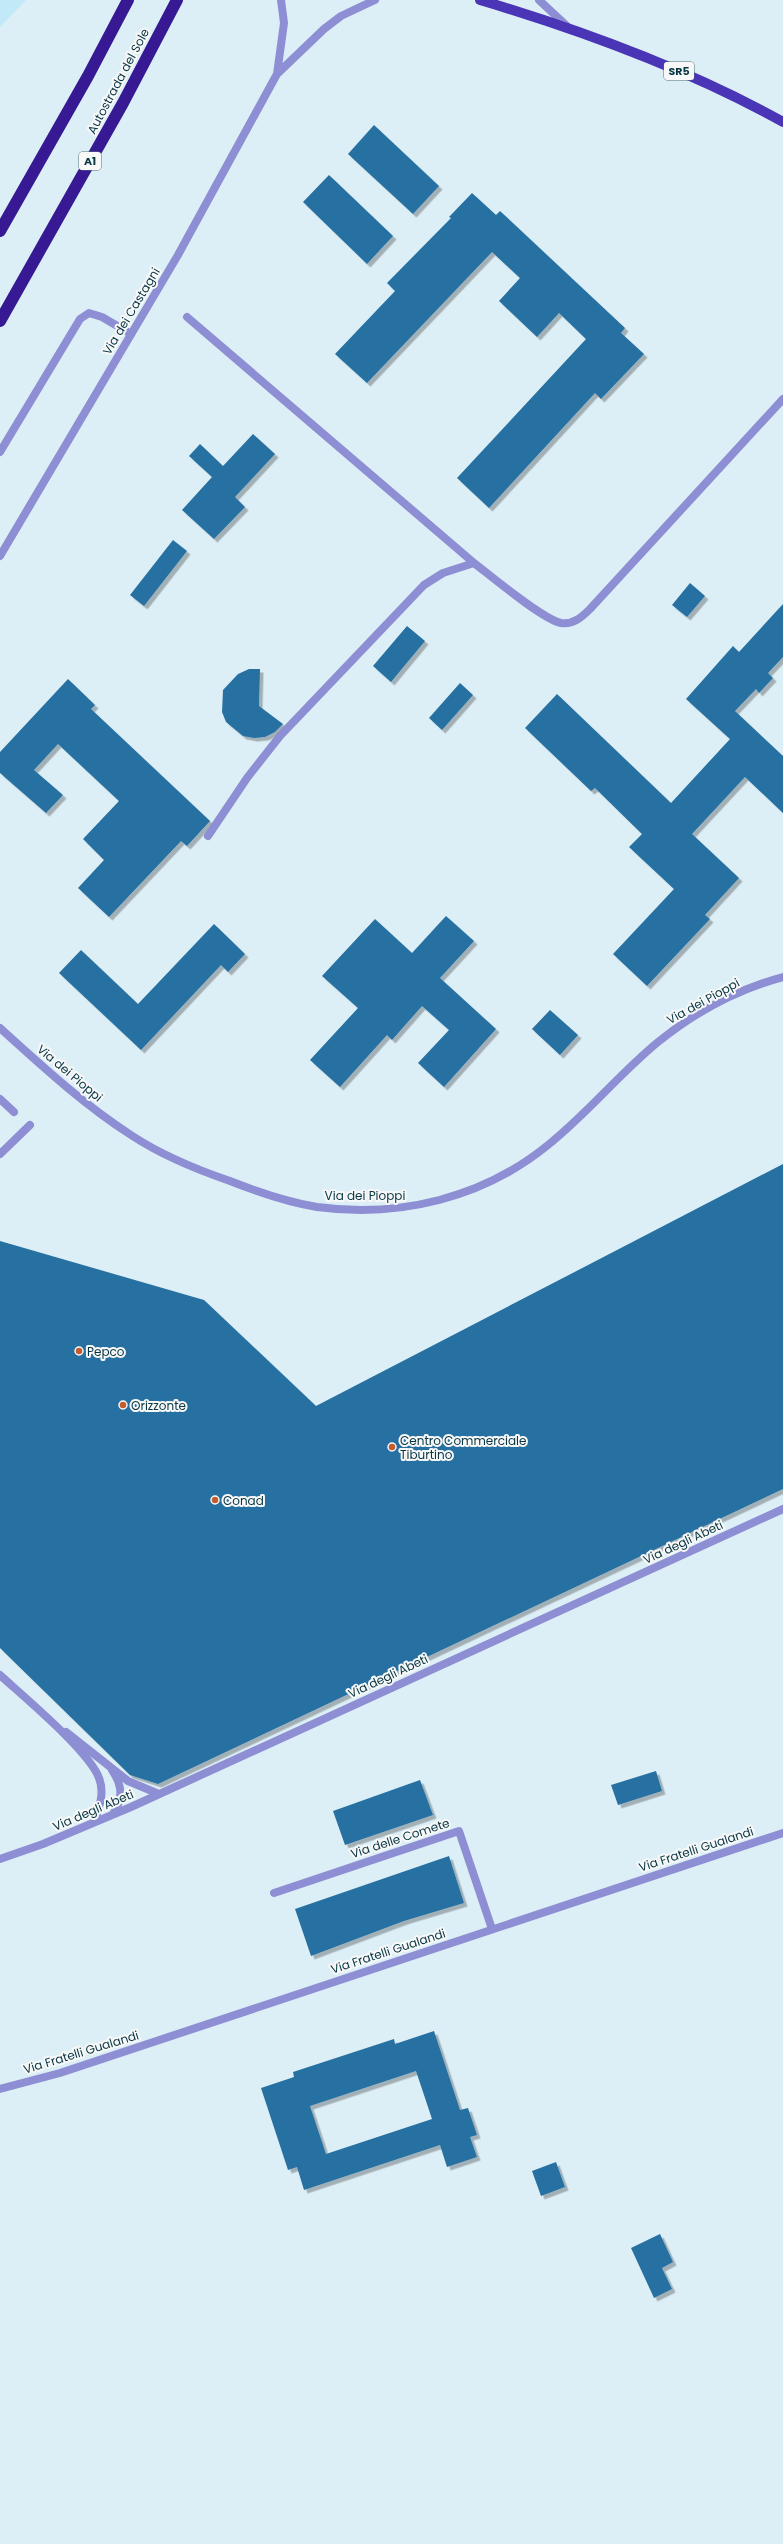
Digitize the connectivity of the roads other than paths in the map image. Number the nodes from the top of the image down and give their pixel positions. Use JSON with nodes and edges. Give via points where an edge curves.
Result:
{"nodes":[{"id":1,"x":128,"y":0,"type":"edge"},
{"id":2,"x":177,"y":0,"type":"edge"},
{"id":3,"x":281,"y":0,"type":"edge"},
{"id":4,"x":375,"y":0,"type":"edge"},
{"id":5,"x":480,"y":0,"type":"edge"},
{"id":6,"x":539,"y":0,"type":"edge"},
{"id":7,"x":571,"y":30,"type":"junction"},
{"id":8,"x":278,"y":74,"type":"junction"},
{"id":9,"x":783,"y":122,"type":"edge"},
{"id":10,"x":0,"y":231,"type":"edge"},
{"id":11,"x":187,"y":317,"type":"dead end"},
{"id":12,"x":0,"y":320,"type":"edge"},
{"id":13,"x":131,"y":334,"type":"junction"},
{"id":14,"x":783,"y":399,"type":"edge"},
{"id":15,"x":0,"y":452,"type":"edge"},
{"id":16,"x":0,"y":556,"type":"edge"},
{"id":17,"x":474,"y":563,"type":"junction"},
{"id":18,"x":208,"y":836,"type":"dead end"},
{"id":19,"x":783,"y":977,"type":"edge"},
{"id":20,"x":0,"y":1028,"type":"edge"},
{"id":21,"x":0,"y":1099,"type":"edge"},
{"id":22,"x":14,"y":1112,"type":"dead end"},
{"id":23,"x":30,"y":1125,"type":"dead end"},
{"id":24,"x":0,"y":1154,"type":"edge"},
{"id":25,"x":783,"y":1509,"type":"edge"},
{"id":26,"x":0,"y":1675,"type":"edge"},
{"id":27,"x":42,"y":1715,"type":"junction"},
{"id":28,"x":109,"y":1765,"type":"junction"},
{"id":29,"x":159,"y":1794,"type":"junction"},
{"id":30,"x":113,"y":1814,"type":"junction"},
{"id":31,"x":94,"y":1822,"type":"junction"},
{"id":32,"x":783,"y":1833,"type":"edge"},
{"id":33,"x":0,"y":1859,"type":"edge"},
{"id":34,"x":274,"y":1893,"type":"dead end"},
{"id":35,"x":492,"y":1929,"type":"junction"},
{"id":36,"x":0,"y":2089,"type":"edge"}],
"edges":[{"from":1,"to":10,"type":"highway"},
{"from":2,"to":12,"type":"highway","name":"Autostrada del Sole","number":"A1","via":[[123,103]]},
{"from":3,"to":8,"type":"street","via":[[284,23]]},
{"from":4,"to":8,"type":"street","via":[[341,16],[324,28]]},
{"from":5,"to":7,"type":"main road","number":"SR5"},
{"from":6,"to":7,"type":"street"},
{"from":7,"to":9,"type":"main road","number":"SR5","via":[[667,65],[749,103]]},
{"from":8,"to":13,"type":"street","name":"Via dei Castagni","via":[[178,255]]},
{"from":11,"to":17,"type":"street"},
{"from":13,"to":15,"type":"street","via":[[98,314],[89,313],[80,319]]},
{"from":13,"to":16,"type":"street","name":"Via dei Castagni"},
{"from":14,"to":17,"type":"street","via":[[590,610],[577,620],[561,623],[547,617]]},
{"from":17,"to":18,"type":"street","via":[[443,573],[414,594],[273,745],[243,783]]},
{"from":19,"to":20,"type":"street","name":"Via dei Pioppi","via":[[728,998],[678,1026],[639,1059],[567,1129],[512,1170],[454,1197],[399,1208],[310,1205],[272,1197],[180,1162],[110,1121],[49,1073]]},
{"from":21,"to":22,"type":"street"},
{"from":23,"to":24,"type":"street"},
{"from":25,"to":29,"type":"street","name":"Via degli Abeti"},
{"from":26,"to":27,"type":"street"},
{"from":27,"to":28,"type":"street"},
{"from":27,"to":31,"type":"street","via":[[86,1758],[99,1778],[102,1791]]},
{"from":28,"to":29,"type":"street","via":[[128,1781]]},
{"from":28,"to":30,"type":"street","via":[[119,1783],[121,1795]]},
{"from":29,"to":30,"type":"street","name":"Via degli Abeti"},
{"from":30,"to":31,"type":"street","name":"Via degli Abeti"},
{"from":31,"to":33,"type":"street","name":"Via degli Abeti"},
{"from":32,"to":35,"type":"street","name":"Via Fratelli Gualandi"},
{"from":34,"to":35,"type":"street","name":"Via delle Comete","via":[[459,1831]]},
{"from":35,"to":36,"type":"street","name":"Via Fratelli Gualandi","via":[[60,2073]]}]}
